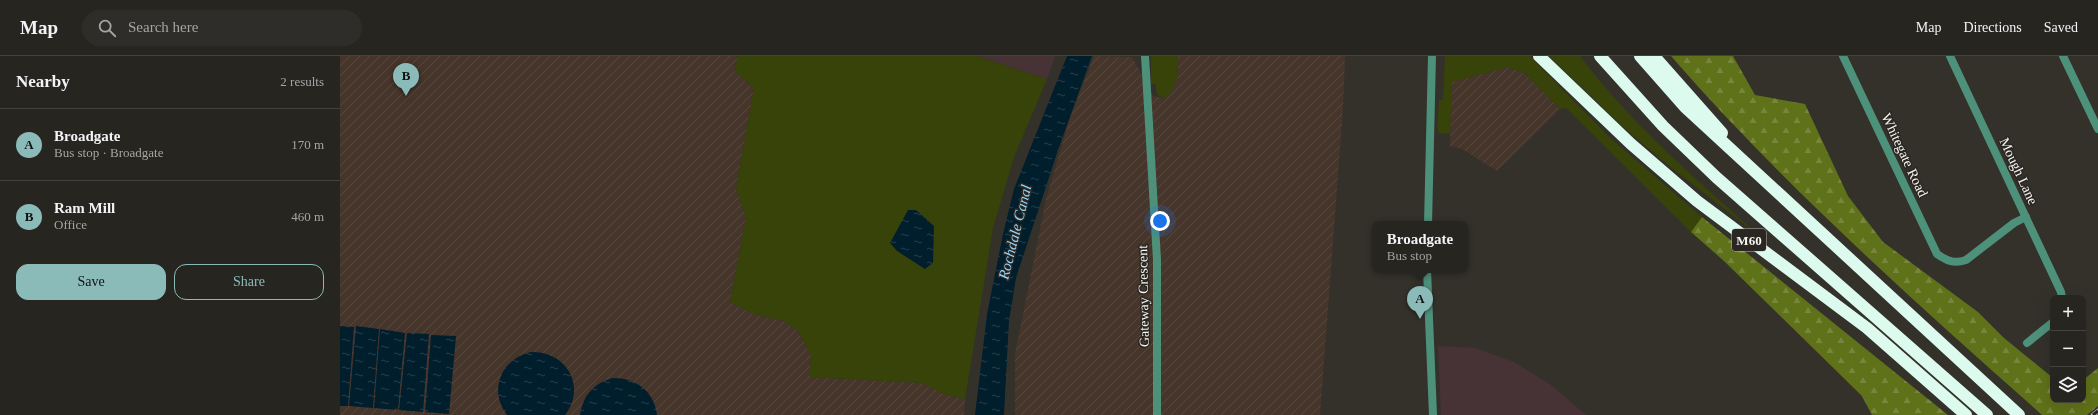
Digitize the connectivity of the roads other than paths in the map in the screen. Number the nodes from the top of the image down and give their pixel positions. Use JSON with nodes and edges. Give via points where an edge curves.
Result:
{"nodes":[{"id":1,"x":1145,"y":56,"type":"edge"},
{"id":2,"x":1432,"y":56,"type":"edge"},
{"id":3,"x":1539,"y":56,"type":"edge"},
{"id":4,"x":1600,"y":56,"type":"edge"},
{"id":5,"x":1640,"y":56,"type":"edge"},
{"id":6,"x":1654,"y":56,"type":"edge"},
{"id":7,"x":1843,"y":56,"type":"edge"},
{"id":8,"x":1950,"y":56,"type":"edge"},
{"id":9,"x":2063,"y":56,"type":"edge"},
{"id":10,"x":2098,"y":129,"type":"edge"},
{"id":11,"x":1776,"y":192,"type":"junction"},
{"id":12,"x":2026,"y":217,"type":"junction"},
{"id":13,"x":1428,"y":221,"type":"edge"},
{"id":14,"x":1427,"y":273,"type":"edge"},
{"id":15,"x":2062,"y":295,"type":"edge"},
{"id":16,"x":2050,"y":324,"type":"edge"},
{"id":17,"x":2027,"y":342,"type":"dead end"},
{"id":18,"x":1157,"y":415,"type":"edge"},
{"id":19,"x":1433,"y":415,"type":"edge"},
{"id":20,"x":1966,"y":415,"type":"edge"},
{"id":21,"x":1987,"y":415,"type":"edge"},
{"id":22,"x":2019,"y":415,"type":"edge"}],
"edges":[{"from":1,"to":18,"type":"street","name":"Gateway Crescent","via":[[1157,260]]},
{"from":2,"to":13,"type":"street"},
{"from":3,"to":20,"type":"highway","number":"M60","via":[[1626,139],[1697,200],[1867,328]]},
{"from":4,"to":21,"type":"highway","number":"M60","via":[[1663,126],[1716,177]]},
{"from":5,"to":11,"type":"highway","via":[[1684,107]]},
{"from":6,"to":11,"type":"highway"},
{"from":7,"to":12,"type":"street","name":"Whitegate Road","via":[[1937,254],[1948,262],[1966,260],[2014,223]]},
{"from":8,"to":12,"type":"street","name":"Mough Lane"},
{"from":9,"to":10,"type":"street"},
{"from":11,"to":22,"type":"highway"},
{"from":12,"to":15,"type":"street","name":"Mough Lane"},
{"from":14,"to":19,"type":"street"},
{"from":16,"to":17,"type":"street"}]}
